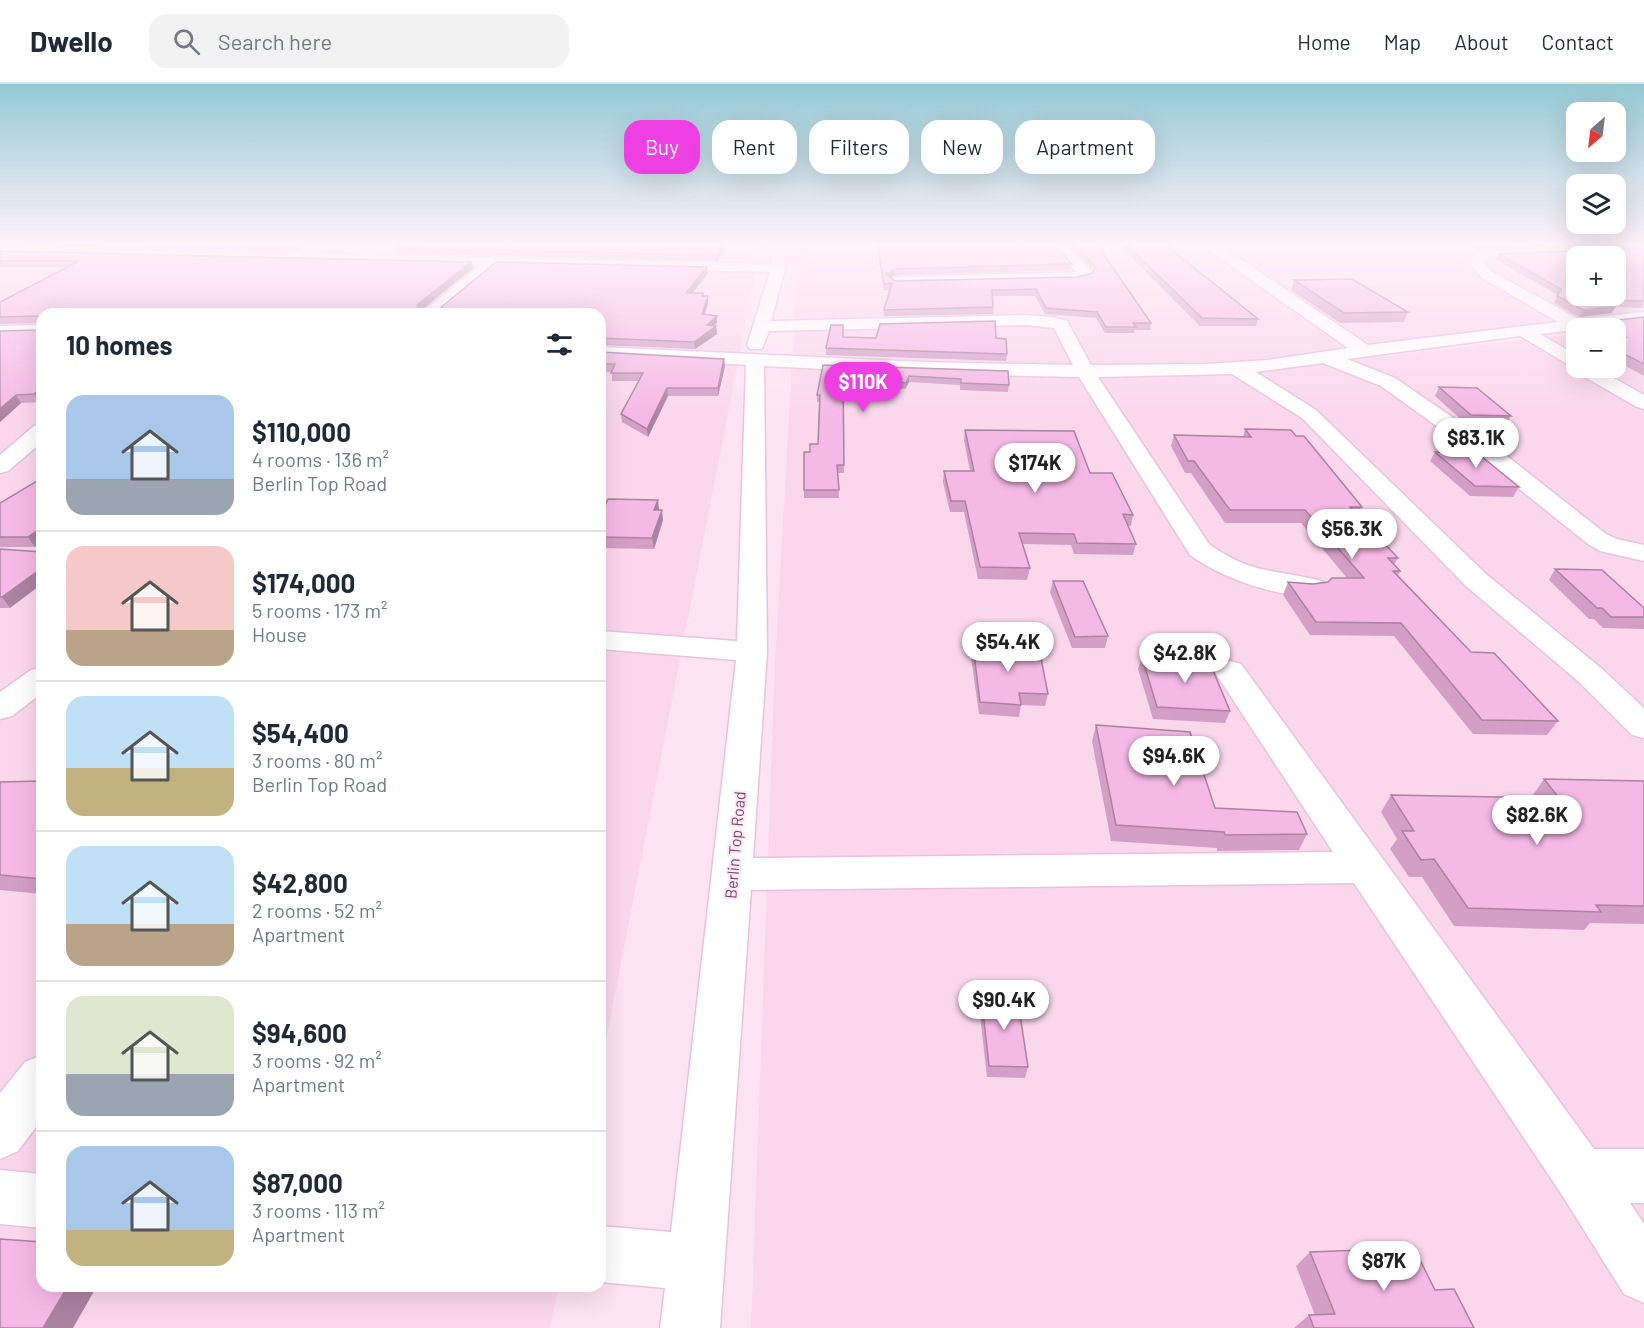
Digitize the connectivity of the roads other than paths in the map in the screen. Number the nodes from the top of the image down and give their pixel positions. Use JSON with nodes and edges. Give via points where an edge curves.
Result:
{"nodes":[{"id":1,"x":768,"y":301,"type":"edge"},
{"id":2,"x":1292,"y":301,"type":"edge"},
{"id":3,"x":1534,"y":301,"type":"edge"},
{"id":4,"x":1644,"y":317,"type":"edge"},
{"id":5,"x":1566,"y":319,"type":"edge"},
{"id":6,"x":1626,"y":319,"type":"edge"},
{"id":7,"x":1566,"y":325,"type":"edge"},
{"id":8,"x":36,"y":330,"type":"edge"},
{"id":9,"x":1522,"y":330,"type":"junction"},
{"id":10,"x":0,"y":331,"type":"edge"},
{"id":11,"x":756,"y":349,"type":"junction"},
{"id":12,"x":1364,"y":351,"type":"junction"},
{"id":13,"x":606,"y":352,"type":"edge"},
{"id":14,"x":1325,"y":357,"type":"junction"},
{"id":15,"x":1566,"y":357,"type":"edge"},
{"id":16,"x":1236,"y":368,"type":"junction"},
{"id":17,"x":1085,"y":371,"type":"junction"},
{"id":18,"x":1600,"y":378,"type":"edge"},
{"id":19,"x":1644,"y":403,"type":"edge"},
{"id":20,"x":36,"y":436,"type":"edge"},
{"id":21,"x":0,"y":465,"type":"edge"},
{"id":22,"x":1609,"y":545,"type":"junction"},
{"id":23,"x":1644,"y":553,"type":"edge"},
{"id":24,"x":1644,"y":572,"type":"edge"},
{"id":25,"x":1312,"y":587,"type":"edge"},
{"id":26,"x":606,"y":640,"type":"edge"},
{"id":27,"x":752,"y":652,"type":"junction"},
{"id":28,"x":1230,"y":671,"type":"dead end"},
{"id":29,"x":36,"y":681,"type":"edge"},
{"id":30,"x":0,"y":708,"type":"edge"},
{"id":31,"x":1644,"y":727,"type":"edge"},
{"id":32,"x":1365,"y":867,"type":"junction"},
{"id":33,"x":733,"y":874,"type":"junction"},
{"id":34,"x":36,"y":1087,"type":"edge"},
{"id":35,"x":0,"y":1133,"type":"edge"},
{"id":36,"x":1581,"y":1176,"type":"junction"},
{"id":37,"x":1644,"y":1176,"type":"edge"},
{"id":38,"x":0,"y":1197,"type":"edge"},
{"id":39,"x":36,"y":1200,"type":"edge"},
{"id":40,"x":606,"y":1255,"type":"edge"},
{"id":41,"x":696,"y":1263,"type":"junction"},
{"id":42,"x":1644,"y":1274,"type":"edge"},
{"id":43,"x":690,"y":1328,"type":"edge"}],
"edges":[{"from":1,"to":11,"type":"street","name":"Berlin Top Road"},
{"from":2,"to":12,"type":"street"},
{"from":3,"to":5,"type":"street"},
{"from":4,"to":6,"type":"street"},
{"from":7,"to":9,"type":"street"},
{"from":8,"to":10,"type":"street"},
{"from":9,"to":12,"type":"street"},
{"from":9,"to":15,"type":"street"},
{"from":11,"to":13,"type":"street"},
{"from":11,"to":17,"type":"street","via":[[923,368]]},
{"from":11,"to":17,"type":"street","via":[[1026,320],[1061,326]]},
{"from":11,"to":27,"type":"street","name":"Berlin Top Road"},
{"from":12,"to":14,"type":"street"},
{"from":14,"to":16,"type":"street"},
{"from":14,"to":22,"type":"street","via":[[1388,382]]},
{"from":16,"to":17,"type":"street"},
{"from":16,"to":31,"type":"street","via":[[1309,414],[1476,580],[1590,675]]},
{"from":17,"to":25,"type":"street","via":[[1199,549],[1255,578]]},
{"from":18,"to":19,"type":"street"},
{"from":20,"to":21,"type":"street"},
{"from":22,"to":23,"type":"street"},
{"from":22,"to":24,"type":"street"},
{"from":26,"to":27,"type":"street"},
{"from":27,"to":33,"type":"street","name":"Berlin Top Road"},
{"from":28,"to":32,"type":"street"},
{"from":29,"to":30,"type":"street"},
{"from":32,"to":33,"type":"street"},
{"from":32,"to":36,"type":"street"},
{"from":33,"to":41,"type":"street","name":"Berlin Top Road"},
{"from":34,"to":35,"type":"street"},
{"from":36,"to":37,"type":"street"},
{"from":36,"to":42,"type":"street"},
{"from":38,"to":39,"type":"street"},
{"from":40,"to":41,"type":"street"},
{"from":41,"to":43,"type":"street","name":"Berlin Top Road"}]}
